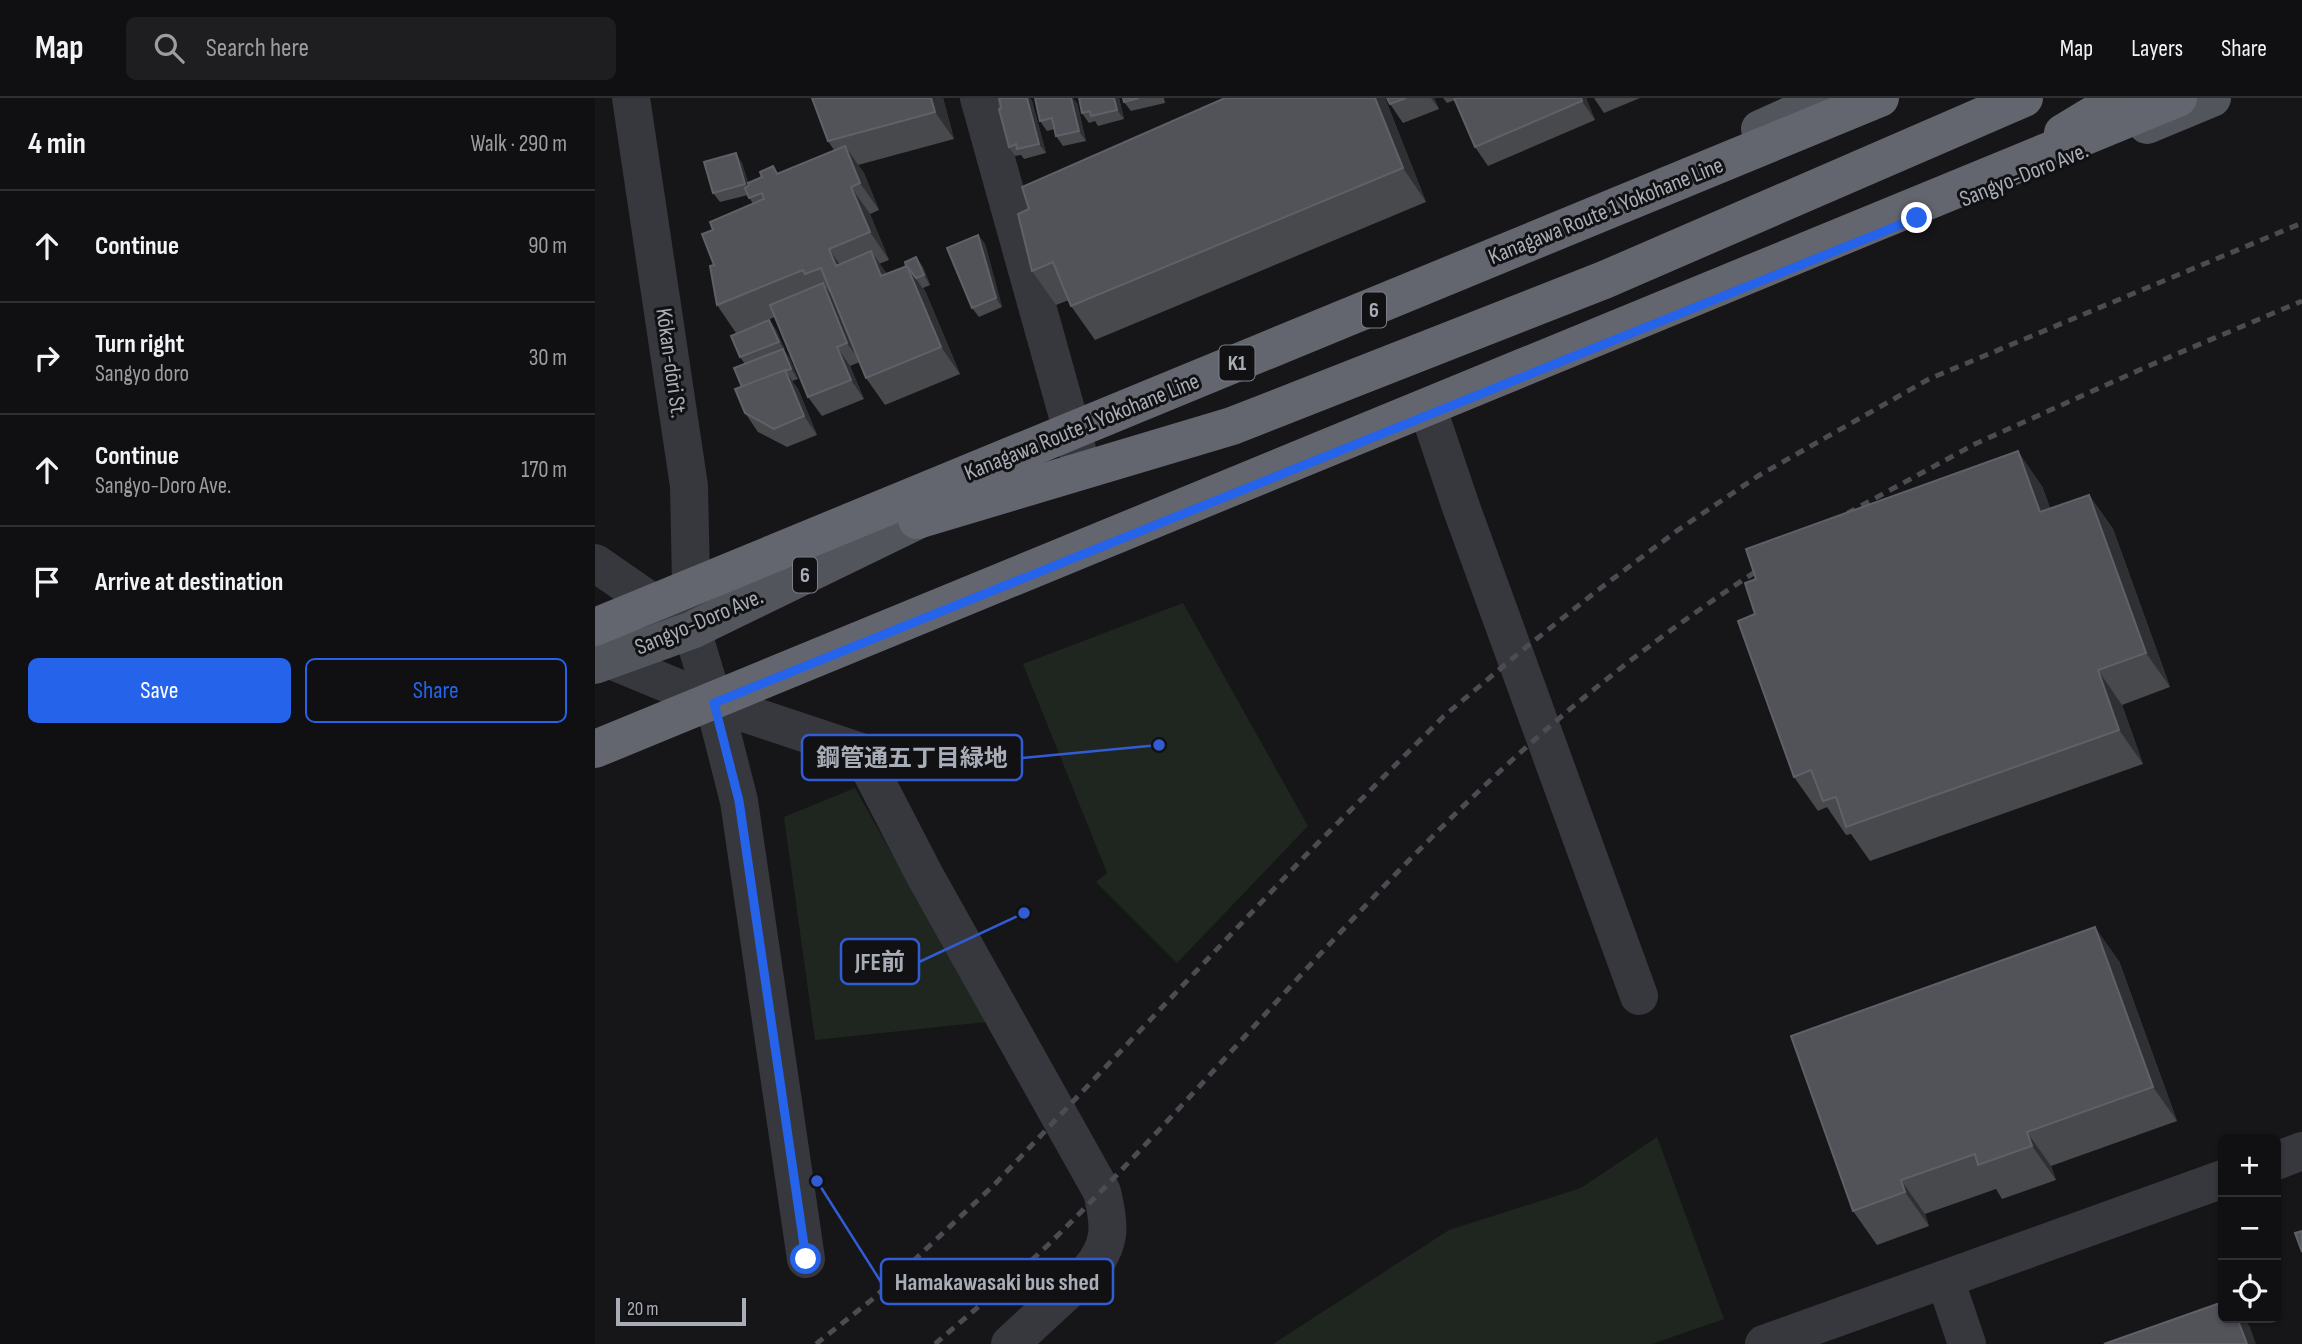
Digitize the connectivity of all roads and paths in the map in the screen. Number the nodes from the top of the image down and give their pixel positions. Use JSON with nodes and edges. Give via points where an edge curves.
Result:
{"nodes":[{"id":1,"x":632,"y":98,"type":"edge"},
{"id":2,"x":979,"y":98,"type":"edge"},
{"id":3,"x":1880,"y":98,"type":"edge"},
{"id":4,"x":2024,"y":98,"type":"edge"},
{"id":5,"x":2121,"y":98,"type":"edge"},
{"id":6,"x":2178,"y":98,"type":"edge"},
{"id":7,"x":2212,"y":98,"type":"edge"},
{"id":8,"x":1818,"y":100,"type":"edge"},
{"id":9,"x":1043,"y":179,"type":"edge"},
{"id":10,"x":1006,"y":195,"type":"junction"},
{"id":11,"x":1917,"y":218,"type":"junction"},
{"id":12,"x":1430,"y":415,"type":"junction"},
{"id":13,"x":1077,"y":449,"type":"junction"},
{"id":14,"x":917,"y":520,"type":"junction"},
{"id":15,"x":595,"y":563,"type":"edge"},
{"id":16,"x":692,"y":630,"type":"junction"},
{"id":17,"x":598,"y":650,"type":"edge"},
{"id":18,"x":714,"y":703,"type":"junction"},
{"id":19,"x":595,"y":749,"type":"edge"},
{"id":20,"x":595,"y":754,"type":"edge"},
{"id":21,"x":1639,"y":996,"type":"dead end"},
{"id":22,"x":2302,"y":1151,"type":"edge"},
{"id":23,"x":2281,"y":1159,"type":"edge"},
{"id":24,"x":2218,"y":1182,"type":"edge"},
{"id":25,"x":806,"y":1259,"type":"dead end"},
{"id":26,"x":1945,"y":1279,"type":"junction"},
{"id":27,"x":1010,"y":1344,"type":"edge"},
{"id":28,"x":1764,"y":1344,"type":"edge"},
{"id":29,"x":1967,"y":1344,"type":"edge"}],
"edges":[{"from":1,"to":16,"type":"street","name":"Kōkan-dōri St.","via":[[689,486]]},
{"from":2,"to":10,"type":"street"},
{"from":3,"to":17,"type":"highway","name":"Kanagawa Route 1 Yokohane Line","number":"K1","bridge":true},
{"from":4,"to":14,"type":"highway","via":[[1604,280],[1232,426]]},
{"from":5,"to":11,"type":"highway"},
{"from":6,"to":19,"type":"highway","bridge":true},
{"from":7,"to":11,"type":"main road","name":"Sangyo-Doro Ave."},
{"from":8,"to":13,"type":"main road","name":"Sangyo-Doro Ave.","number":"6"},
{"from":9,"to":10,"type":"street"},
{"from":10,"to":13,"type":"street"},
{"from":11,"to":12,"type":"main road","name":"Sangyo-Doro Ave."},
{"from":12,"to":18,"type":"main road","name":"Sangyo-Doro Ave."},
{"from":12,"to":21,"type":"street"},
{"from":13,"to":14,"type":"main road","name":"Sangyo-Doro Ave.","number":"6"},
{"from":14,"to":16,"type":"main road","name":"Sangyo-Doro Ave.","number":"6"},
{"from":15,"to":16,"type":"street"},
{"from":16,"to":17,"type":"main road","name":"Sangyo-Doro Ave.","number":"6"},
{"from":16,"to":18,"type":"street","name":"Kōkan-dōri St."},
{"from":17,"to":18,"type":"street"},
{"from":18,"to":20,"type":"main road"},
{"from":18,"to":25,"type":"street","name":"Kōkan-dōri St.","via":[[739,801]]},
{"from":18,"to":27,"type":"street","via":[[861,752],[1102,1192],[1108,1236],[1100,1258]]},
{"from":22,"to":23,"type":"street"},
{"from":24,"to":26,"type":"street"},
{"from":26,"to":28,"type":"street"},
{"from":26,"to":29,"type":"street"}]}
